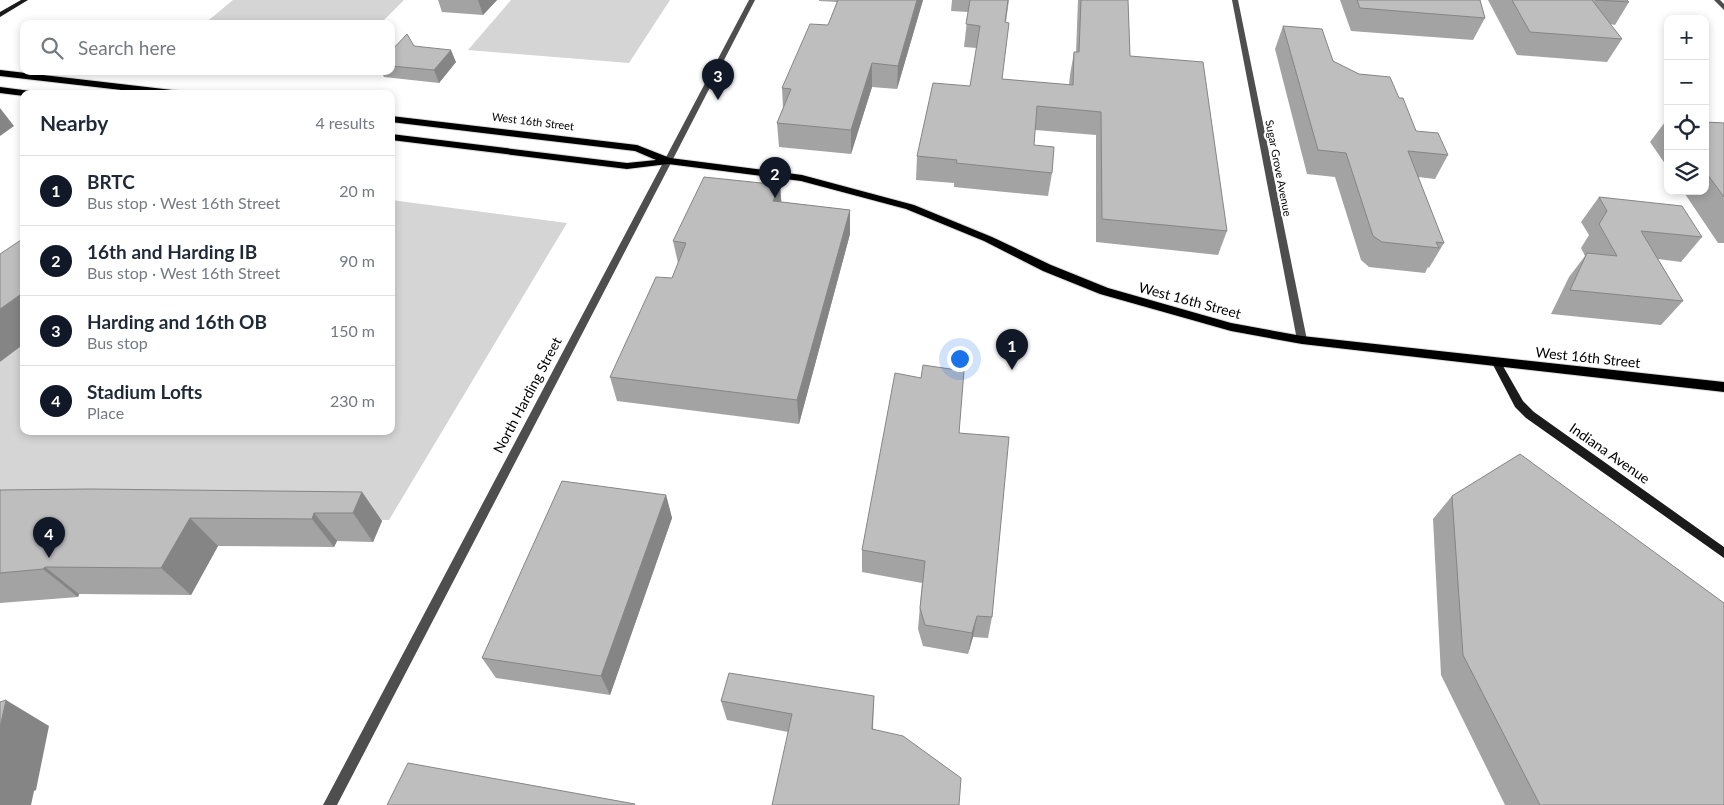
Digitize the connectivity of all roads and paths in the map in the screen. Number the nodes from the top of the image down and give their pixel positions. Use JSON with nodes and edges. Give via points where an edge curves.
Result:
{"nodes":[{"id":1,"x":25,"y":0,"type":"edge"},
{"id":2,"x":752,"y":0,"type":"edge"},
{"id":3,"x":1235,"y":0,"type":"edge"},
{"id":4,"x":1717,"y":0,"type":"edge"},
{"id":5,"x":1724,"y":8,"type":"edge"},
{"id":6,"x":0,"y":15,"type":"edge"},
{"id":7,"x":0,"y":72,"type":"edge"},
{"id":8,"x":20,"y":74,"type":"edge"},
{"id":9,"x":25,"y":75,"type":"edge"},
{"id":10,"x":0,"y":90,"type":"edge"},
{"id":11,"x":148,"y":90,"type":"edge"},
{"id":12,"x":20,"y":93,"type":"edge"},
{"id":13,"x":395,"y":118,"type":"edge"},
{"id":14,"x":395,"y":137,"type":"edge"},
{"id":15,"x":668,"y":161,"type":"junction"},
{"id":16,"x":1302,"y":340,"type":"junction"},
{"id":17,"x":1496,"y":361,"type":"junction"},
{"id":18,"x":1724,"y":387,"type":"edge"},
{"id":19,"x":1724,"y":553,"type":"edge"},
{"id":20,"x":330,"y":805,"type":"edge"}],
"edges":[{"from":1,"to":6,"type":"main road"},
{"from":2,"to":15,"type":"street","name":"North Harding Street"},
{"from":3,"to":16,"type":"street","name":"Sugar Grove Avenue"},
{"from":4,"to":5,"type":"street"},
{"from":7,"to":8,"type":"main road"},
{"from":9,"to":11,"type":"main road"},
{"from":10,"to":12,"type":"main road"},
{"from":13,"to":15,"type":"main road","name":"West 16th Street","via":[[637,148]]},
{"from":14,"to":15,"type":"main road","name":"West 16th Street","via":[[627,166]]},
{"from":15,"to":16,"type":"main road","name":"West 16th Street","via":[[802,178],[888,200],[946,221],[1056,272],[1124,298],[1231,327]]},
{"from":15,"to":20,"type":"street","name":"North Harding Street"},
{"from":16,"to":17,"type":"main road","name":"West 16th Street"},
{"from":17,"to":18,"type":"main road","name":"West 16th Street"},
{"from":17,"to":19,"type":"main road","name":"Indiana Avenue","via":[[1519,404],[1530,415]]}]}
